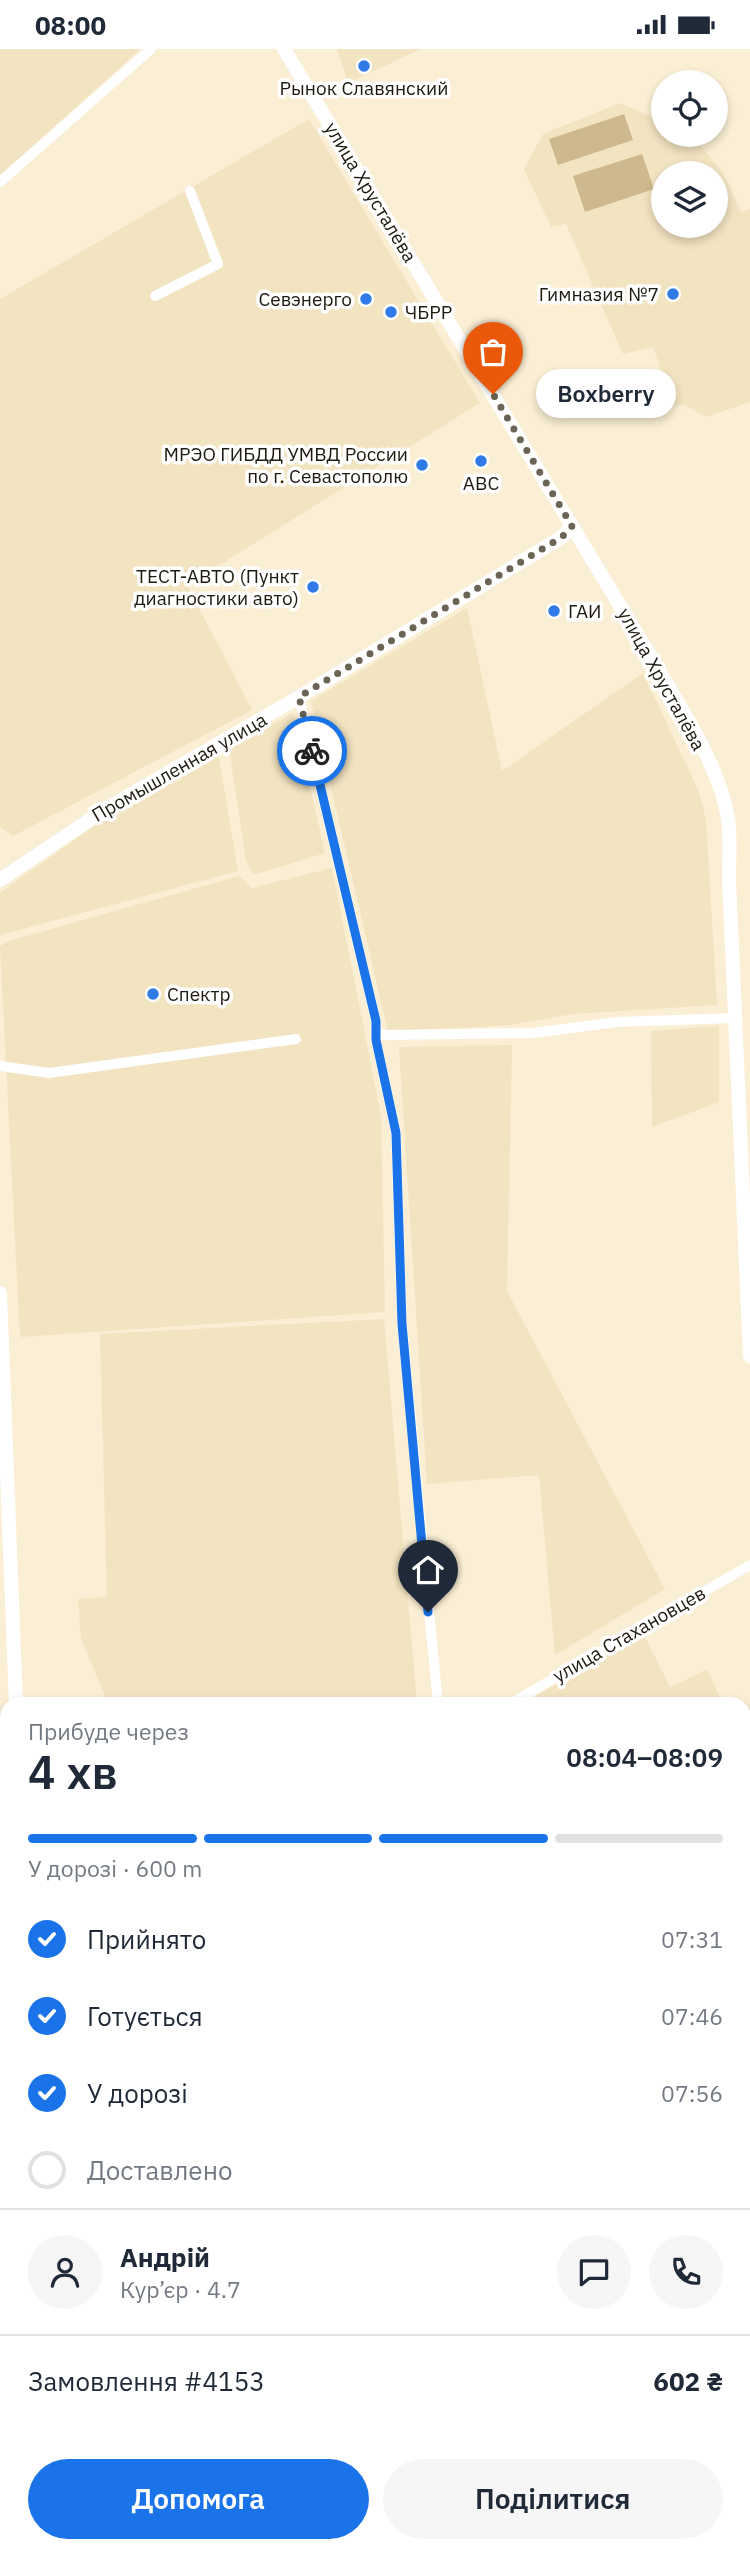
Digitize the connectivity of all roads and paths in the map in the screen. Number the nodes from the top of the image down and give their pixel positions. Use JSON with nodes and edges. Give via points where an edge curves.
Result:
{"nodes":[{"id":1,"x":151,"y":49,"type":"edge"},
{"id":2,"x":284,"y":49,"type":"edge"},
{"id":3,"x":0,"y":182,"type":"edge"},
{"id":4,"x":190,"y":191,"type":"dead end"},
{"id":5,"x":155,"y":296,"type":"dead end"},
{"id":6,"x":572,"y":526,"type":"junction"},
{"id":7,"x":299,"y":697,"type":"junction"},
{"id":8,"x":0,"y":879,"type":"edge"},
{"id":9,"x":735,"y":1018,"type":"junction"},
{"id":10,"x":376,"y":1033,"type":"junction"},
{"id":11,"x":296,"y":1039,"type":"dead end"},
{"id":12,"x":0,"y":1066,"type":"edge"},
{"id":13,"x":0,"y":1293,"type":"edge"},
{"id":14,"x":750,"y":1356,"type":"edge"},
{"id":15,"x":750,"y":1565,"type":"edge"},
{"id":16,"x":16,"y":1697,"type":"edge"},
{"id":17,"x":437,"y":1697,"type":"edge"},
{"id":18,"x":522,"y":1697,"type":"edge"}],
"edges":[{"from":1,"to":3,"type":"street"},
{"from":2,"to":6,"type":"main road","name":"улица Хрусталёва"},
{"from":4,"to":5,"type":"street","via":[[218,264]]},
{"from":6,"to":7,"type":"main road","name":"Промышленная улица","via":[[562,537]]},
{"from":6,"to":9,"type":"main road","name":"улица Хрусталёва","via":[[686,717],[718,781],[729,820]]},
{"from":7,"to":8,"type":"main road","name":"Промышленная улица","via":[[108,807]]},
{"from":7,"to":10,"type":"street"},
{"from":9,"to":10,"type":"street","via":[[617,1022],[533,1033]]},
{"from":9,"to":14,"type":"main road","name":"улица Хрусталёва"},
{"from":10,"to":17,"type":"street","via":[[396,1133],[402,1324]]},
{"from":11,"to":12,"type":"street","via":[[49,1073]]},
{"from":13,"to":16,"type":"main road"},
{"from":15,"to":18,"type":"street","name":"улица Стахановцев"}]}
